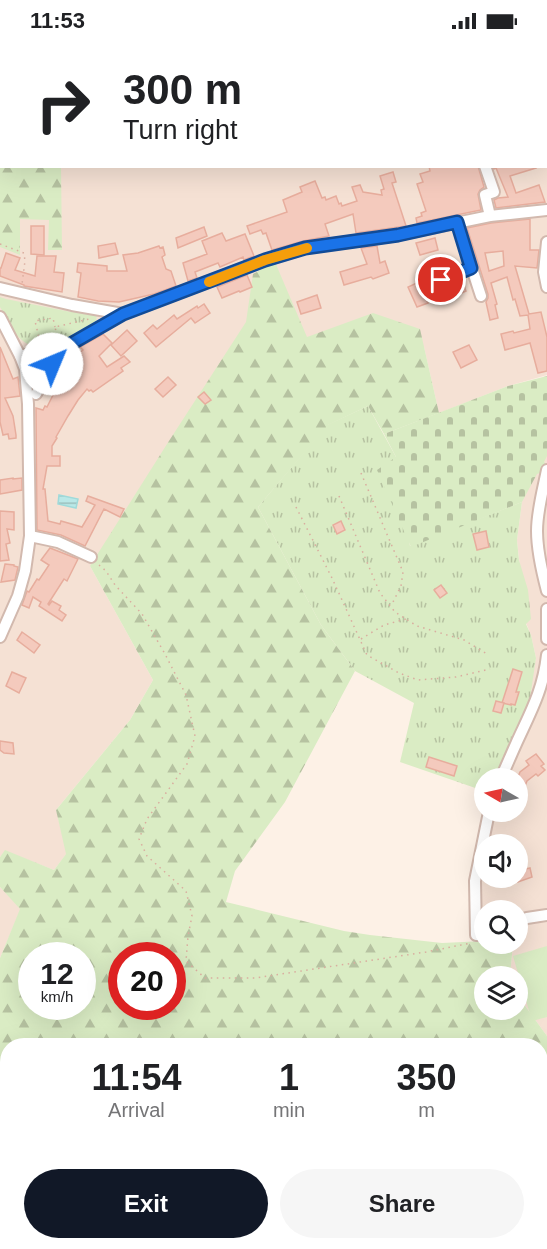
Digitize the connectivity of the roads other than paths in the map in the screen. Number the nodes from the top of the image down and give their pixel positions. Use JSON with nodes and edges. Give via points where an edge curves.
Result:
{"nodes":[{"id":1,"x":486,"y":168,"type":"edge"},
{"id":2,"x":547,"y":210,"type":"edge"},
{"id":3,"x":490,"y":216,"type":"junction"},
{"id":4,"x":457,"y":222,"type":"junction"},
{"id":5,"x":547,"y":242,"type":"edge"},
{"id":6,"x":471,"y":268,"type":"junction"},
{"id":7,"x":426,"y":287,"type":"dead end"},
{"id":8,"x":547,"y":287,"type":"edge"},
{"id":9,"x":0,"y":288,"type":"edge"},
{"id":10,"x":481,"y":296,"type":"dead end"},
{"id":11,"x":123,"y":314,"type":"junction"},
{"id":12,"x":0,"y":316,"type":"edge"},
{"id":13,"x":69,"y":345,"type":"junction"},
{"id":14,"x":20,"y":356,"type":"junction"},
{"id":15,"x":36,"y":394,"type":"dead end"},
{"id":16,"x":547,"y":470,"type":"edge"},
{"id":17,"x":30,"y":536,"type":"junction"},
{"id":18,"x":91,"y":557,"type":"road end"},
{"id":19,"x":547,"y":591,"type":"edge"},
{"id":20,"x":547,"y":609,"type":"edge"},
{"id":21,"x":0,"y":637,"type":"edge"},
{"id":22,"x":547,"y":639,"type":"edge"},
{"id":23,"x":547,"y":656,"type":"edge"},
{"id":24,"x":506,"y":768,"type":"edge"},
{"id":25,"x":487,"y":822,"type":"edge"},
{"id":26,"x":477,"y":900,"type":"edge"},
{"id":27,"x":547,"y":915,"type":"edge"},
{"id":28,"x":528,"y":918,"type":"edge"}],
"edges":[{"from":1,"to":3,"type":"street","via":[[494,192],[485,195]]},
{"from":2,"to":3,"type":"street"},
{"from":3,"to":4,"type":"street"},
{"from":4,"to":6,"type":"street"},
{"from":4,"to":11,"type":"street","via":[[305,248]]},
{"from":5,"to":8,"type":"street"},
{"from":6,"to":7,"type":"street"},
{"from":6,"to":10,"type":"street"},
{"from":9,"to":11,"type":"street"},
{"from":11,"to":13,"type":"street"},
{"from":12,"to":14,"type":"street"},
{"from":13,"to":14,"type":"street"},
{"from":13,"to":15,"type":"street","via":[[52,364]]},
{"from":14,"to":17,"type":"street","via":[[28,404]]},
{"from":16,"to":19,"type":"street","via":[[537,530]]},
{"from":17,"to":18,"type":"street","via":[[58,542]]},
{"from":17,"to":21,"type":"street","via":[[18,596]]},
{"from":20,"to":22,"type":"street"},
{"from":23,"to":24,"type":"street","via":[[537,699]]},
{"from":25,"to":26,"type":"street","via":[[475,881]]},
{"from":27,"to":28,"type":"street"}]}
